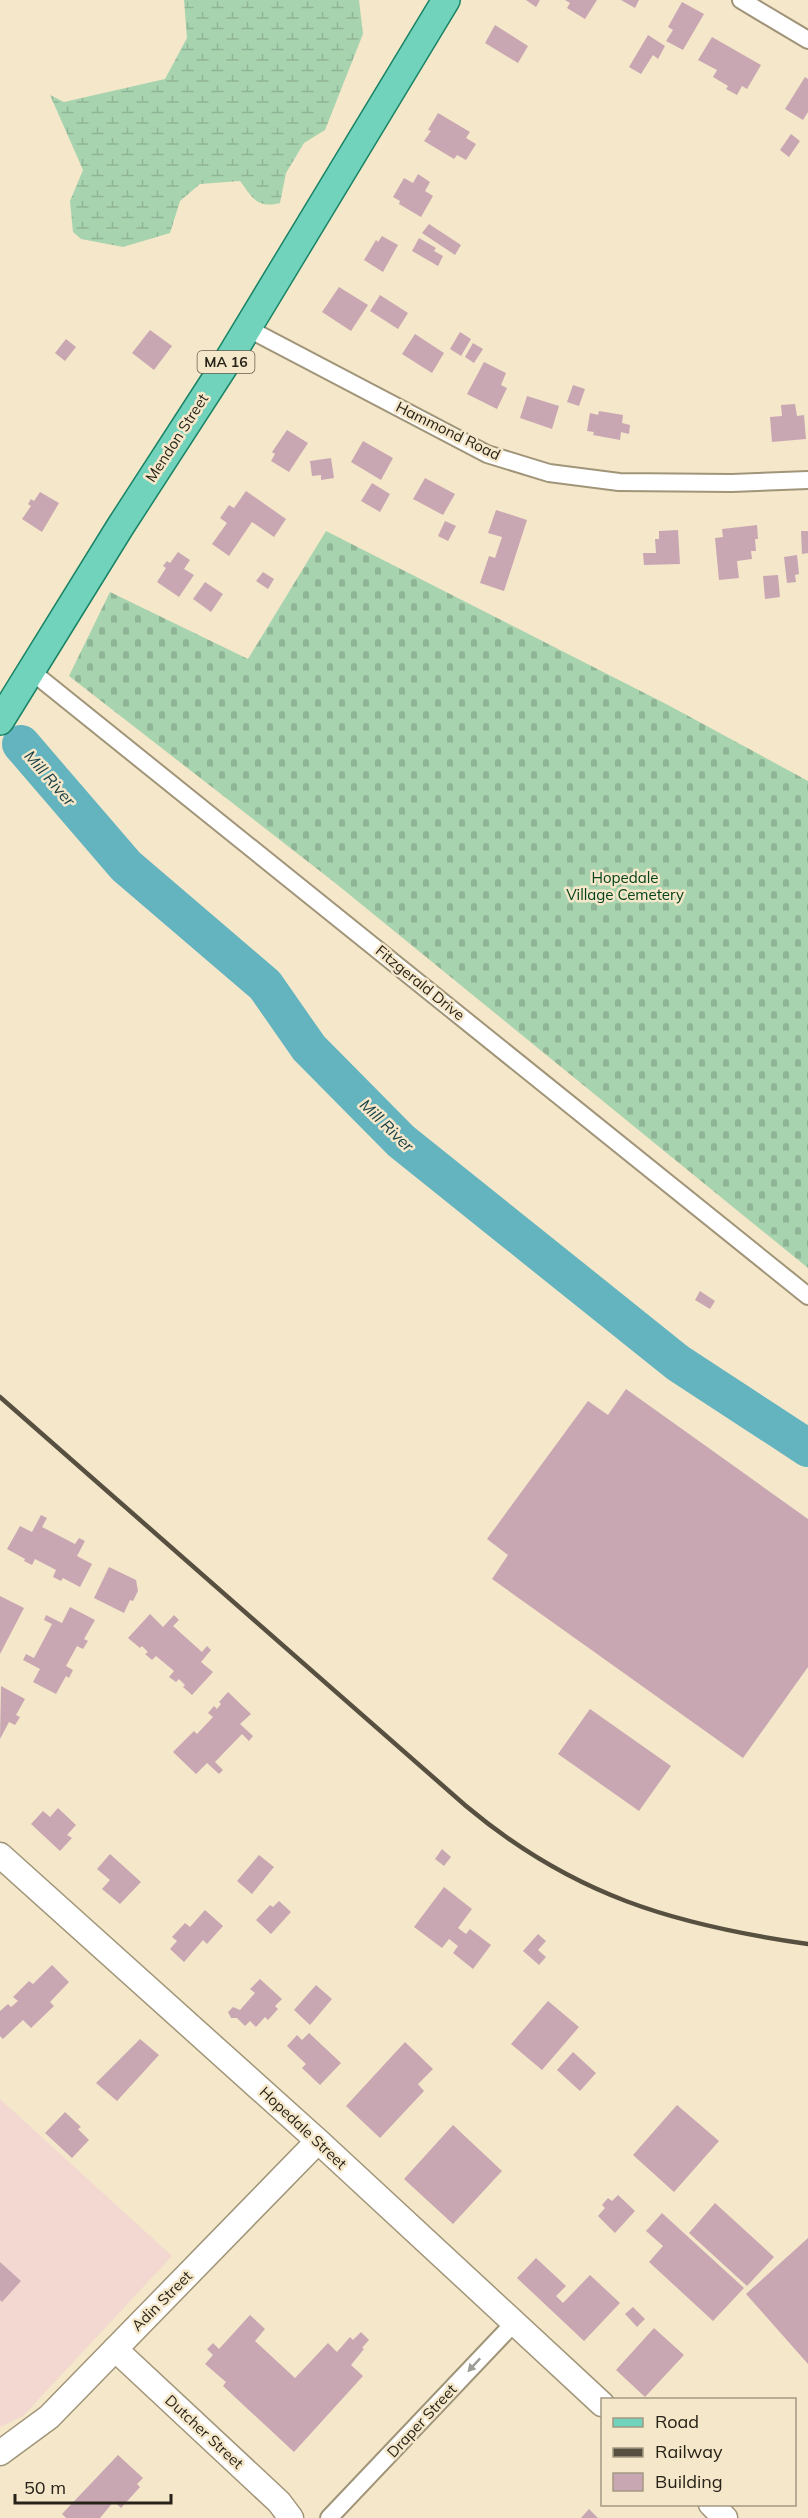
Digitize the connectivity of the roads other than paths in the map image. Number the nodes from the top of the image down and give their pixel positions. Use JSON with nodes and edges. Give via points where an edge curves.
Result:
{"nodes":[{"id":1,"x":446,"y":0,"type":"edge"},
{"id":2,"x":741,"y":0,"type":"edge"},
{"id":3,"x":808,"y":40,"type":"edge"},
{"id":4,"x":247,"y":328,"type":"junction"},
{"id":5,"x":808,"y":480,"type":"edge"},
{"id":6,"x":31,"y":671,"type":"junction"},
{"id":7,"x":0,"y":721,"type":"edge"},
{"id":8,"x":808,"y":1296,"type":"edge"},
{"id":9,"x":0,"y":1855,"type":"edge"},
{"id":10,"x":318,"y":2141,"type":"junction"},
{"id":11,"x":514,"y":2323,"type":"junction"},
{"id":12,"x":115,"y":2349,"type":"junction"},
{"id":13,"x":601,"y":2402,"type":"edge"},
{"id":14,"x":0,"y":2453,"type":"edge"},
{"id":15,"x":291,"y":2518,"type":"edge"},
{"id":16,"x":329,"y":2518,"type":"edge"}],
"edges":[{"from":1,"to":4,"type":"main road","name":"Mendon Street","number":"MA 16"},
{"from":2,"to":3,"type":"street"},
{"from":4,"to":5,"type":"street","name":"Hammond Road","via":[[487,454],[549,473],[619,482]]},
{"from":4,"to":6,"type":"main road","name":"Mendon Street","number":"MA 16"},
{"from":6,"to":7,"type":"main road","name":"Mendon Street","number":"MA 16"},
{"from":6,"to":8,"type":"street","name":"Fitzgerald Drive"},
{"from":9,"to":10,"type":"street","name":"Hopedale Street"},
{"from":10,"to":11,"type":"street","name":"Hopedale Street"},
{"from":10,"to":12,"type":"street","name":"Adin Street"},
{"from":11,"to":13,"type":"street","name":"Hopedale Street"},
{"from":11,"to":16,"type":"street","name":"Draper Street","one_way":true},
{"from":12,"to":14,"type":"street","name":"Adin Street","via":[[45,2421]]},
{"from":12,"to":15,"type":"street","name":"Dutcher Street","via":[[279,2502]]}]}
